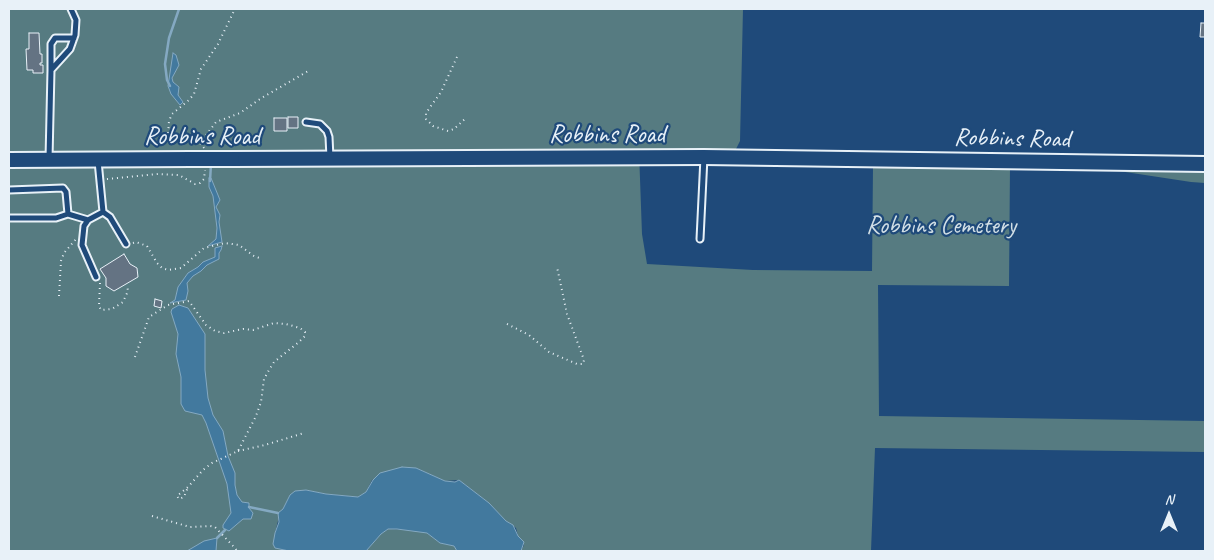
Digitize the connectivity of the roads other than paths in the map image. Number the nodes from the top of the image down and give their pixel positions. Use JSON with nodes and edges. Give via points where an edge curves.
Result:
{"nodes":[{"id":1,"x":71,"y":9,"type":"edge"},
{"id":2,"x":74,"y":38,"type":"junction"},
{"id":3,"x":51,"y":70,"type":"junction"},
{"id":4,"x":306,"y":122,"type":"dead end"},
{"id":5,"x":704,"y":157,"type":"junction"},
{"id":6,"x":330,"y":158,"type":"junction"},
{"id":7,"x":9,"y":160,"type":"edge"},
{"id":8,"x":49,"y":160,"type":"junction"},
{"id":9,"x":98,"y":160,"type":"junction"},
{"id":10,"x":1205,"y":164,"type":"edge"},
{"id":11,"x":9,"y":190,"type":"edge"},
{"id":12,"x":103,"y":212,"type":"junction"},
{"id":13,"x":68,"y":214,"type":"junction"},
{"id":14,"x":9,"y":218,"type":"edge"},
{"id":15,"x":88,"y":220,"type":"junction"},
{"id":16,"x":700,"y":238,"type":"dead end"},
{"id":17,"x":126,"y":244,"type":"road end"},
{"id":18,"x":96,"y":277,"type":"road end"}],
"edges":[{"from":1,"to":2,"type":"lane","via":[[76,20]]},
{"from":2,"to":3,"type":"lane","via":[[70,49]]},
{"from":2,"to":3,"type":"lane","via":[[55,38],[51,44]]},
{"from":3,"to":8,"type":"lane"},
{"from":4,"to":6,"type":"lane","via":[[320,124],[327,131]]},
{"from":5,"to":6,"type":"street","name":"Robbins Road"},
{"from":5,"to":10,"type":"street","name":"Robbins Road"},
{"from":5,"to":16,"type":"lane"},
{"from":6,"to":9,"type":"street","name":"Robbins Road","bridge":true},
{"from":7,"to":8,"type":"street","name":"Robbins Road"},
{"from":8,"to":9,"type":"street","name":"Robbins Road"},
{"from":9,"to":12,"type":"lane"},
{"from":11,"to":13,"type":"lane","via":[[63,188]]},
{"from":12,"to":15,"type":"lane"},
{"from":12,"to":17,"type":"lane","via":[[110,217]]},
{"from":13,"to":14,"type":"lane","via":[[56,218]]},
{"from":13,"to":15,"type":"lane"},
{"from":15,"to":18,"type":"lane","via":[[82,245]]}]}
